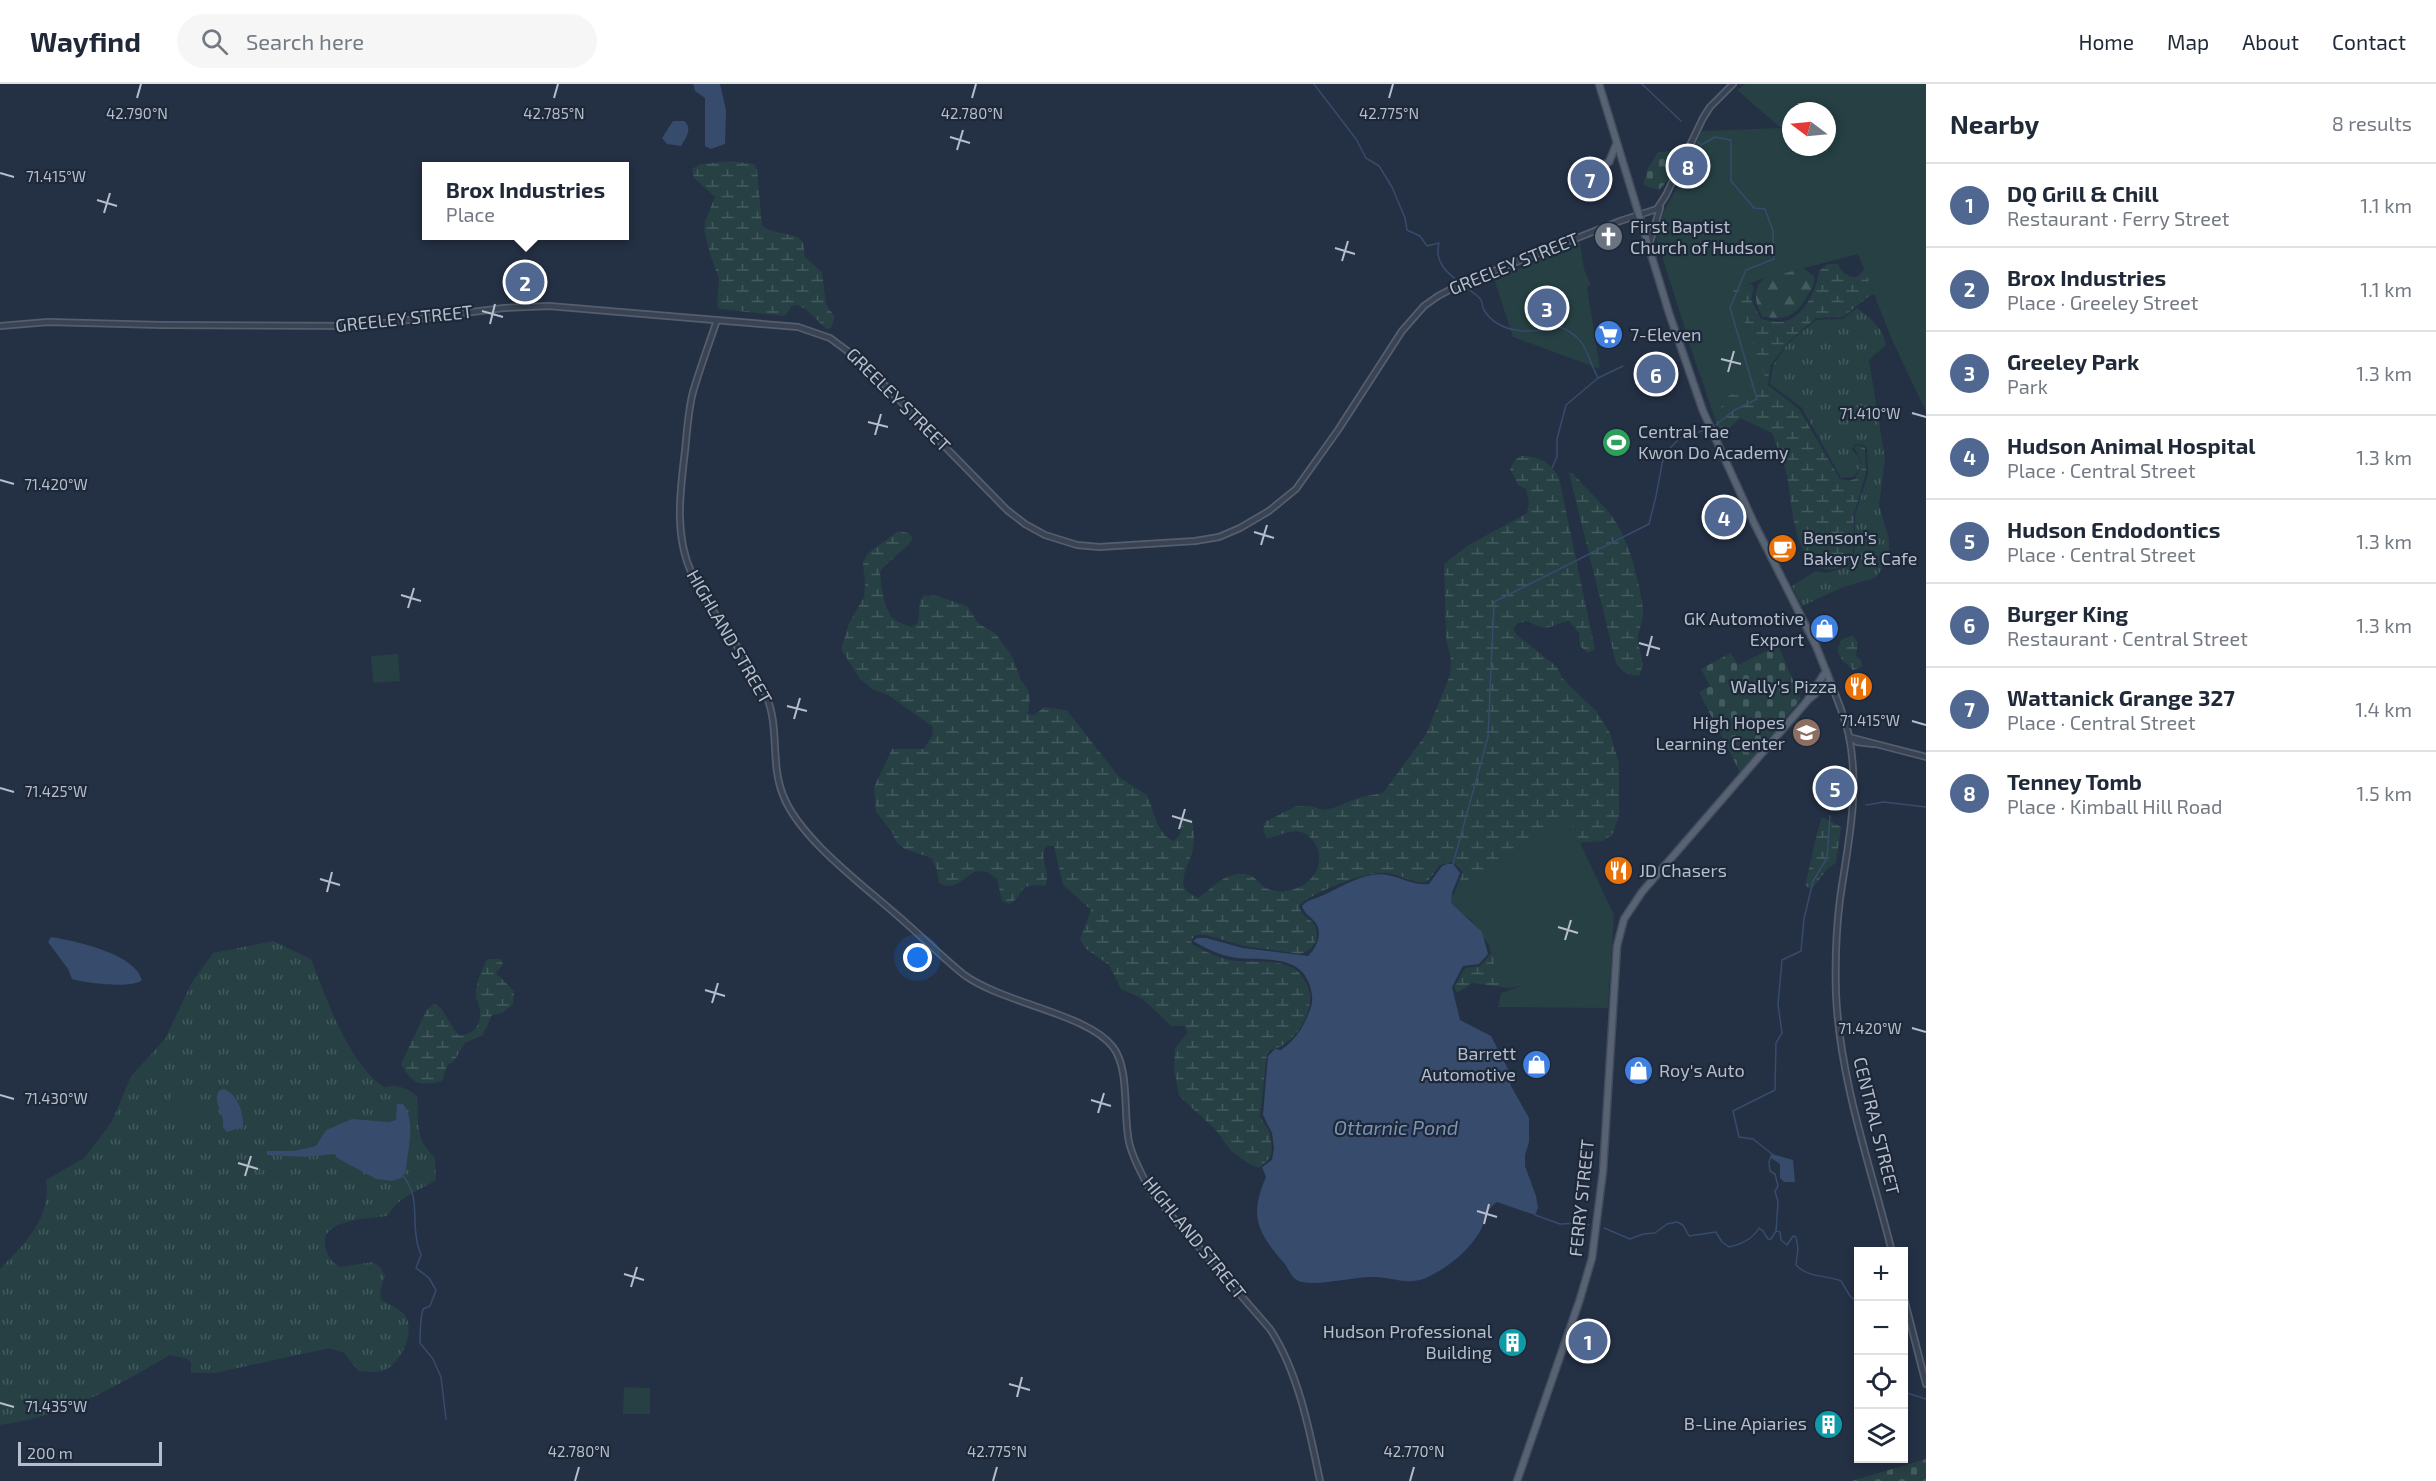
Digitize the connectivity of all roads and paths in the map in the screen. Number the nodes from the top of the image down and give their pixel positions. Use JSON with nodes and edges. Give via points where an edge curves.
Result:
{"nodes":[{"id":1,"x":1599,"y":84,"type":"edge"},
{"id":2,"x":1733,"y":84,"type":"edge"},
{"id":3,"x":1617,"y":144,"type":"junction"},
{"id":4,"x":1599,"y":166,"type":"dead end"},
{"id":5,"x":1661,"y":204,"type":"junction"},
{"id":6,"x":1640,"y":216,"type":"junction"},
{"id":7,"x":1649,"y":245,"type":"junction"},
{"id":8,"x":717,"y":320,"type":"junction"},
{"id":9,"x":0,"y":326,"type":"edge"},
{"id":10,"x":1826,"y":671,"type":"junction"},
{"id":11,"x":1830,"y":681,"type":"junction"},
{"id":12,"x":1808,"y":700,"type":"junction"},
{"id":13,"x":1849,"y":737,"type":"junction"},
{"id":14,"x":1926,"y":757,"type":"edge"},
{"id":15,"x":1891,"y":1247,"type":"edge"},
{"id":16,"x":1905,"y":1301,"type":"edge"},
{"id":17,"x":1926,"y":1384,"type":"edge"},
{"id":18,"x":1320,"y":1481,"type":"edge"},
{"id":19,"x":1517,"y":1481,"type":"edge"}],
"edges":[{"from":1,"to":3,"type":"main road","name":"CENTRAL STREET"},
{"from":2,"to":5,"type":"street","via":[[1710,106]]},
{"from":3,"to":4,"type":"main road","via":[[1609,162]]},
{"from":3,"to":6,"type":"main road","name":"CENTRAL STREET"},
{"from":5,"to":6,"type":"street","name":"GREELEY STREET"},
{"from":5,"to":7,"type":"street"},
{"from":6,"to":7,"type":"main road","name":"CENTRAL STREET"},
{"from":6,"to":8,"type":"street","name":"GREELEY STREET","via":[[1461,284],[1433,299],[1402,331],[1296,489],[1250,523],[1219,537],[1195,541],[1088,546],[1045,536],[1007,510],[869,369],[839,344],[798,327]]},
{"from":7,"to":10,"type":"main road","name":"CENTRAL STREET","via":[[1703,411]]},
{"from":8,"to":9,"type":"street","name":"GREELEY STREET","via":[[536,306],[360,326],[48,322]]},
{"from":8,"to":18,"type":"street","name":"HIGHLAND STREET","via":[[691,405],[681,483],[682,540],[696,582],[767,698],[774,720],[776,765],[784,798],[802,826],[839,864],[966,975],[995,993],[1087,1027],[1113,1046],[1122,1070],[1127,1132],[1137,1166],[1151,1191],[1279,1343],[1298,1395]]},
{"from":10,"to":11,"type":"main road","name":"CENTRAL STREET"},
{"from":10,"to":12,"type":"main road"},
{"from":11,"to":12,"type":"main road"},
{"from":11,"to":13,"type":"street","name":"CENTRAL STREET"},
{"from":12,"to":19,"type":"main road","name":"FERRY STREET","via":[[1629,909],[1617,946],[1603,1171],[1593,1250]]},
{"from":13,"to":14,"type":"street"},
{"from":13,"to":15,"type":"street","name":"CENTRAL STREET","via":[[1854,806],[1838,927],[1838,1019],[1847,1078]]},
{"from":16,"to":17,"type":"street"}]}
